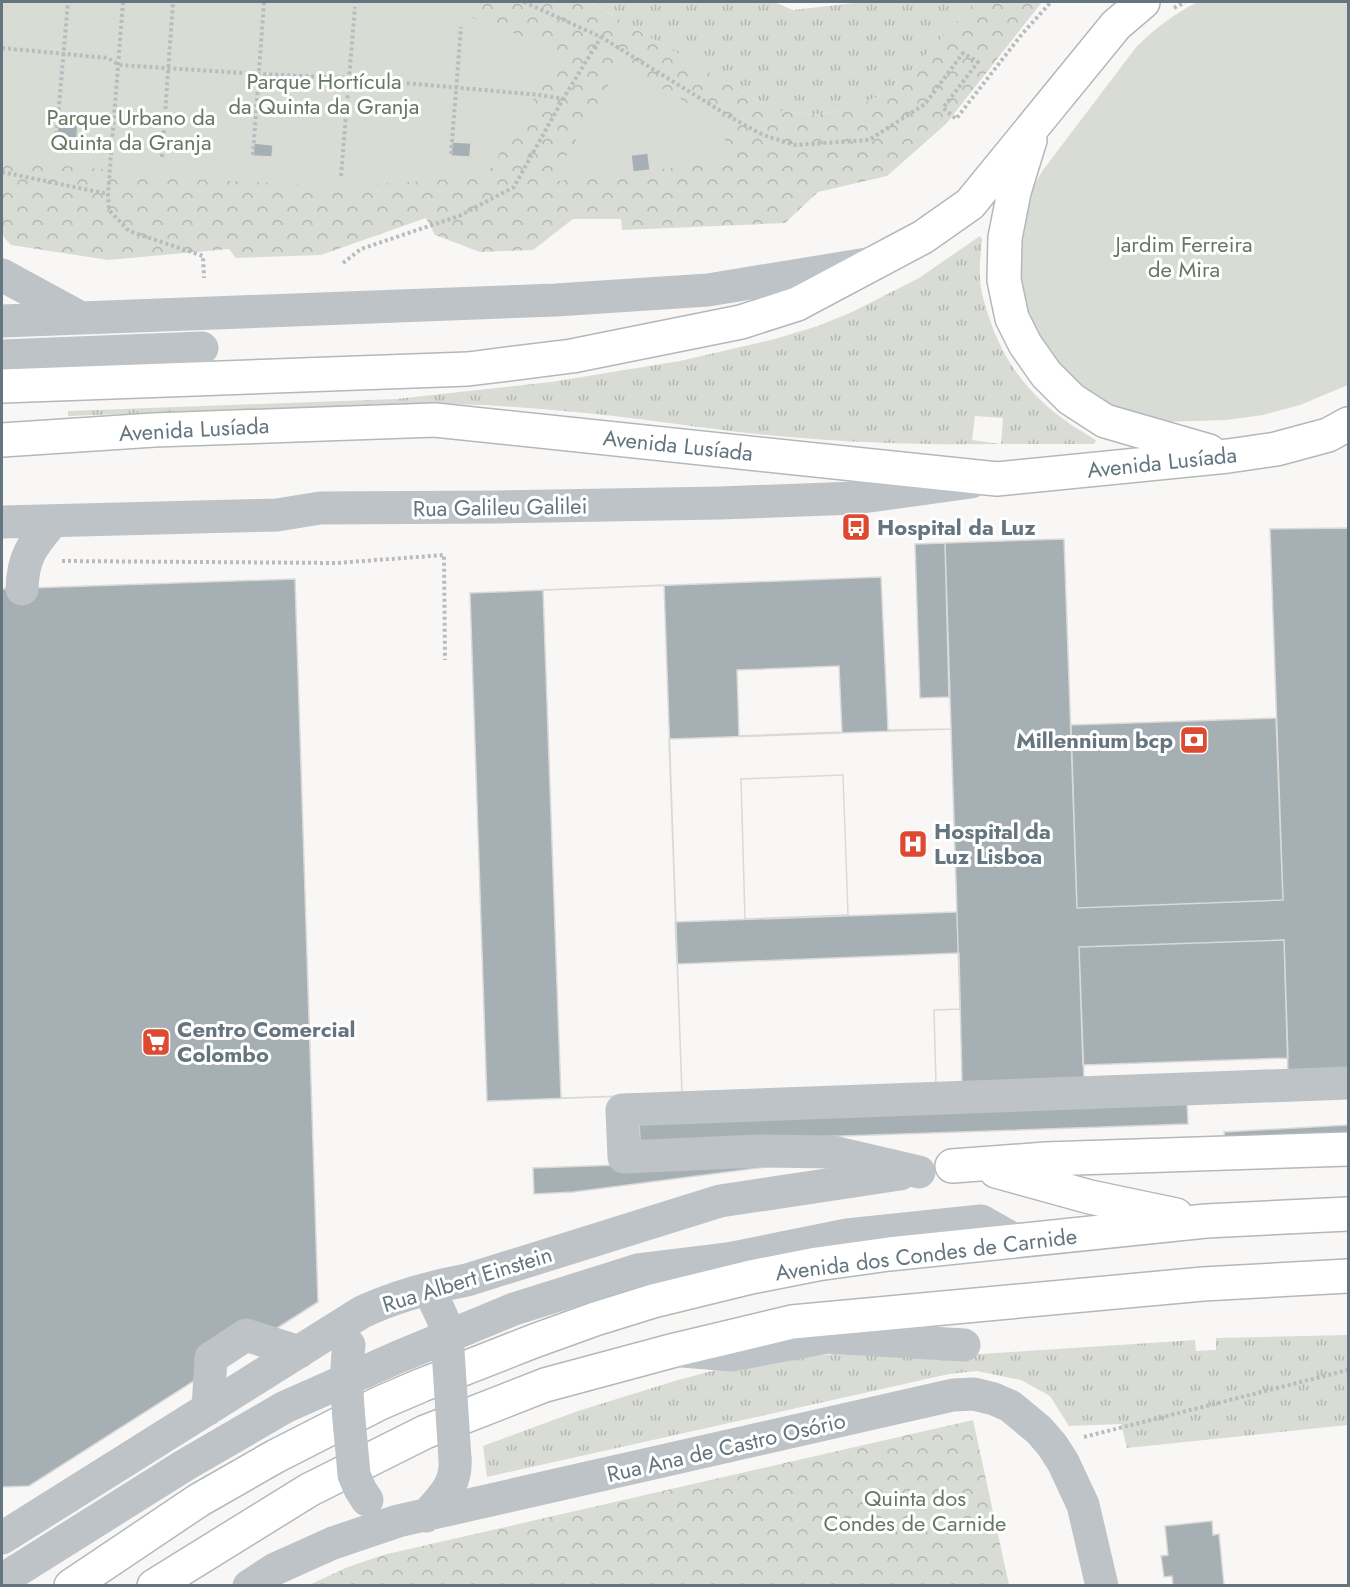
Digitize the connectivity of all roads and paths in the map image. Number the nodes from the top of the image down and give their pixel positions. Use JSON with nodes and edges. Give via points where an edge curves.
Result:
{"nodes":[{"id":1,"x":68,"y":2,"type":"edge"},
{"id":2,"x":123,"y":2,"type":"edge"},
{"id":3,"x":172,"y":2,"type":"edge"},
{"id":4,"x":264,"y":2,"type":"edge"},
{"id":5,"x":524,"y":2,"type":"edge"},
{"id":6,"x":1051,"y":2,"type":"edge"},
{"id":7,"x":1143,"y":2,"type":"edge"},
{"id":8,"x":355,"y":7,"type":"dead end"},
{"id":9,"x":461,"y":27,"type":"dead end"},
{"id":10,"x":601,"y":37,"type":"junction"},
{"id":11,"x":2,"y":48,"type":"edge"},
{"id":12,"x":63,"y":55,"type":"junction"},
{"id":13,"x":119,"y":64,"type":"junction"},
{"id":14,"x":168,"y":68,"type":"junction"},
{"id":15,"x":259,"y":74,"type":"junction"},
{"id":16,"x":349,"y":78,"type":"junction"},
{"id":17,"x":457,"y":86,"type":"junction"},
{"id":18,"x":563,"y":99,"type":"junction"},
{"id":19,"x":1035,"y":124,"type":"junction"},
{"id":20,"x":56,"y":140,"type":"dead end"},
{"id":21,"x":253,"y":154,"type":"dead end"},
{"id":22,"x":451,"y":154,"type":"dead end"},
{"id":23,"x":162,"y":157,"type":"dead end"},
{"id":24,"x":2,"y":172,"type":"edge"},
{"id":25,"x":341,"y":176,"type":"dead end"},
{"id":26,"x":108,"y":194,"type":"junction"},
{"id":27,"x":344,"y":263,"type":"dead end"},
{"id":28,"x":873,"y":263,"type":"junction"},
{"id":29,"x":2,"y":275,"type":"edge"},
{"id":30,"x":204,"y":278,"type":"dead end"},
{"id":31,"x":83,"y":319,"type":"junction"},
{"id":32,"x":2,"y":321,"type":"edge"},
{"id":33,"x":202,"y":348,"type":"dead end"},
{"id":34,"x":2,"y":356,"type":"edge"},
{"id":35,"x":2,"y":386,"type":"edge"},
{"id":36,"x":1342,"y":434,"type":"edge"},
{"id":37,"x":2,"y":440,"type":"edge"},
{"id":38,"x":1228,"y":456,"type":"junction"},
{"id":39,"x":997,"y":479,"type":"junction"},
{"id":40,"x":53,"y":520,"type":"junction"},
{"id":41,"x":2,"y":522,"type":"edge"},
{"id":42,"x":23,"y":575,"type":"joint"},
{"id":43,"x":445,"y":660,"type":"dead end"},
{"id":44,"x":1348,"y":1083,"type":"edge"},
{"id":45,"x":1348,"y":1149,"type":"edge"},
{"id":46,"x":952,"y":1166,"type":"junction"},
{"id":47,"x":919,"y":1172,"type":"junction"},
{"id":48,"x":1348,"y":1214,"type":"edge"},
{"id":49,"x":981,"y":1221,"type":"junction"},
{"id":50,"x":1206,"y":1221,"type":"junction"},
{"id":51,"x":732,"y":1236,"type":"dead end"},
{"id":52,"x":1017,"y":1240,"type":"junction"},
{"id":53,"x":1348,"y":1276,"type":"edge"},
{"id":54,"x":432,"y":1295,"type":"junction"},
{"id":55,"x":362,"y":1312,"type":"junction"},
{"id":56,"x":964,"y":1345,"type":"dead end"},
{"id":57,"x":675,"y":1350,"type":"junction"},
{"id":58,"x":1348,"y":1370,"type":"edge"},
{"id":59,"x":1052,"y":1445,"type":"junction"},
{"id":60,"x":412,"y":1518,"type":"junction"},
{"id":61,"x":2,"y":1538,"type":"edge"},
{"id":62,"x":2,"y":1581,"type":"edge"},
{"id":63,"x":71,"y":1586,"type":"edge"},
{"id":64,"x":154,"y":1586,"type":"edge"},
{"id":65,"x":249,"y":1586,"type":"edge"},
{"id":66,"x":1102,"y":1586,"type":"edge"}],
"edges":[{"from":1,"to":12,"type":"path"},
{"from":2,"to":13,"type":"path"},
{"from":3,"to":14,"type":"path"},
{"from":4,"to":15,"type":"path"},
{"from":5,"to":10,"type":"path"},
{"from":6,"to":10,"type":"path","via":[[957,119],[943,108],[978,62],[963,53],[925,104],[869,140],[795,145],[763,135]]},
{"from":7,"to":19,"type":"main road","via":[[1116,25]]},
{"from":8,"to":16,"type":"path"},
{"from":9,"to":17,"type":"path"},
{"from":10,"to":18,"type":"path"},
{"from":11,"to":12,"type":"path"},
{"from":12,"to":13,"type":"path","via":[[108,58]]},
{"from":12,"to":20,"type":"path"},
{"from":13,"to":14,"type":"path"},
{"from":13,"to":26,"type":"path"},
{"from":14,"to":15,"type":"path"},
{"from":14,"to":23,"type":"path"},
{"from":15,"to":16,"type":"path"},
{"from":15,"to":21,"type":"path"},
{"from":16,"to":17,"type":"path"},
{"from":16,"to":25,"type":"path"},
{"from":17,"to":18,"type":"path"},
{"from":17,"to":22,"type":"path"},
{"from":18,"to":27,"type":"path","via":[[513,187],[459,216],[361,249]]},
{"from":19,"to":28,"type":"main road","via":[[970,204],[924,237]]},
{"from":19,"to":38,"type":"main road","via":[[1014,192],[1005,238],[1004,280],[1012,318],[1025,344],[1046,374],[1071,399],[1105,421]]},
{"from":24,"to":26,"type":"path"},
{"from":26,"to":30,"type":"path","via":[[109,210],[129,231],[203,256]]},
{"from":28,"to":31,"type":"street","via":[[708,290]]},
{"from":28,"to":35,"type":"main road","via":[[797,304],[741,322],[572,356],[468,369]]},
{"from":29,"to":31,"type":"street"},
{"from":31,"to":32,"type":"street"},
{"from":33,"to":34,"type":"street"},
{"from":36,"to":38,"type":"main road","name":"Avenida Lusíada"},
{"from":37,"to":39,"type":"main road","name":"Avenida Lusíada","via":[[435,420]]},
{"from":38,"to":39,"type":"main road","name":"Avenida Lusíada"},
{"from":39,"to":40,"type":"street","name":"Rua Galileu Galilei","via":[[855,498],[709,504],[320,508],[277,515]]},
{"from":40,"to":41,"type":"street","name":"Rua Galileu Galilei"},
{"from":40,"to":42,"type":"street","via":[[32,546]]},
{"from":42,"to":43,"type":"path","via":[[444,555]]},
{"from":44,"to":47,"type":"street","via":[[622,1103],[624,1157],[833,1152]]},
{"from":45,"to":46,"type":"main road"},
{"from":46,"to":47,"type":"street","name":"Rua Albert Einstein"},
{"from":46,"to":50,"type":"main road","via":[[1004,1172],[1090,1197]]},
{"from":47,"to":54,"type":"street","name":"Rua Albert Einstein","via":[[720,1201],[467,1280]]},
{"from":48,"to":50,"type":"main road","name":"Avenida dos Condes de Carnide"},
{"from":49,"to":51,"type":"street","via":[[953,1206],[866,1211]]},
{"from":49,"to":52,"type":"street"},
{"from":49,"to":62,"type":"street","via":[[847,1236],[728,1259],[638,1270],[514,1309],[285,1407]]},
{"from":50,"to":52,"type":"main road","name":"Avenida dos Condes de Carnide"},
{"from":52,"to":63,"type":"main road","name":"Avenida dos Condes de Carnide","via":[[806,1266],[653,1301],[574,1326],[391,1398],[276,1456],[199,1500]]},
{"from":53,"to":57,"type":"main road","via":[[1203,1284],[792,1322]]},
{"from":54,"to":55,"type":"street","name":"Rua Albert Einstein","via":[[386,1301]]},
{"from":54,"to":60,"type":"street","bridge":true,"via":[[447,1335],[454,1476],[452,1484]]},
{"from":55,"to":60,"type":"street","bridge":true,"via":[[347,1360],[354,1475],[367,1500],[382,1512]]},
{"from":55,"to":61,"type":"street","name":"Rua Albert Einstein"},
{"from":56,"to":57,"type":"street","via":[[826,1337],[732,1355]]},
{"from":57,"to":64,"type":"main road","via":[[545,1385],[425,1432],[309,1490]]},
{"from":58,"to":59,"type":"path"},
{"from":59,"to":60,"type":"street","name":"Rua Ana de Castro Osório","via":[[1010,1406],[974,1394],[953,1395]]},
{"from":59,"to":66,"type":"street","name":"Rua Ana de Castro Osório","via":[[1083,1505]]},
{"from":60,"to":65,"type":"street","name":"Rua Ana de Castro Osório","via":[[333,1543],[275,1569]]}]}
